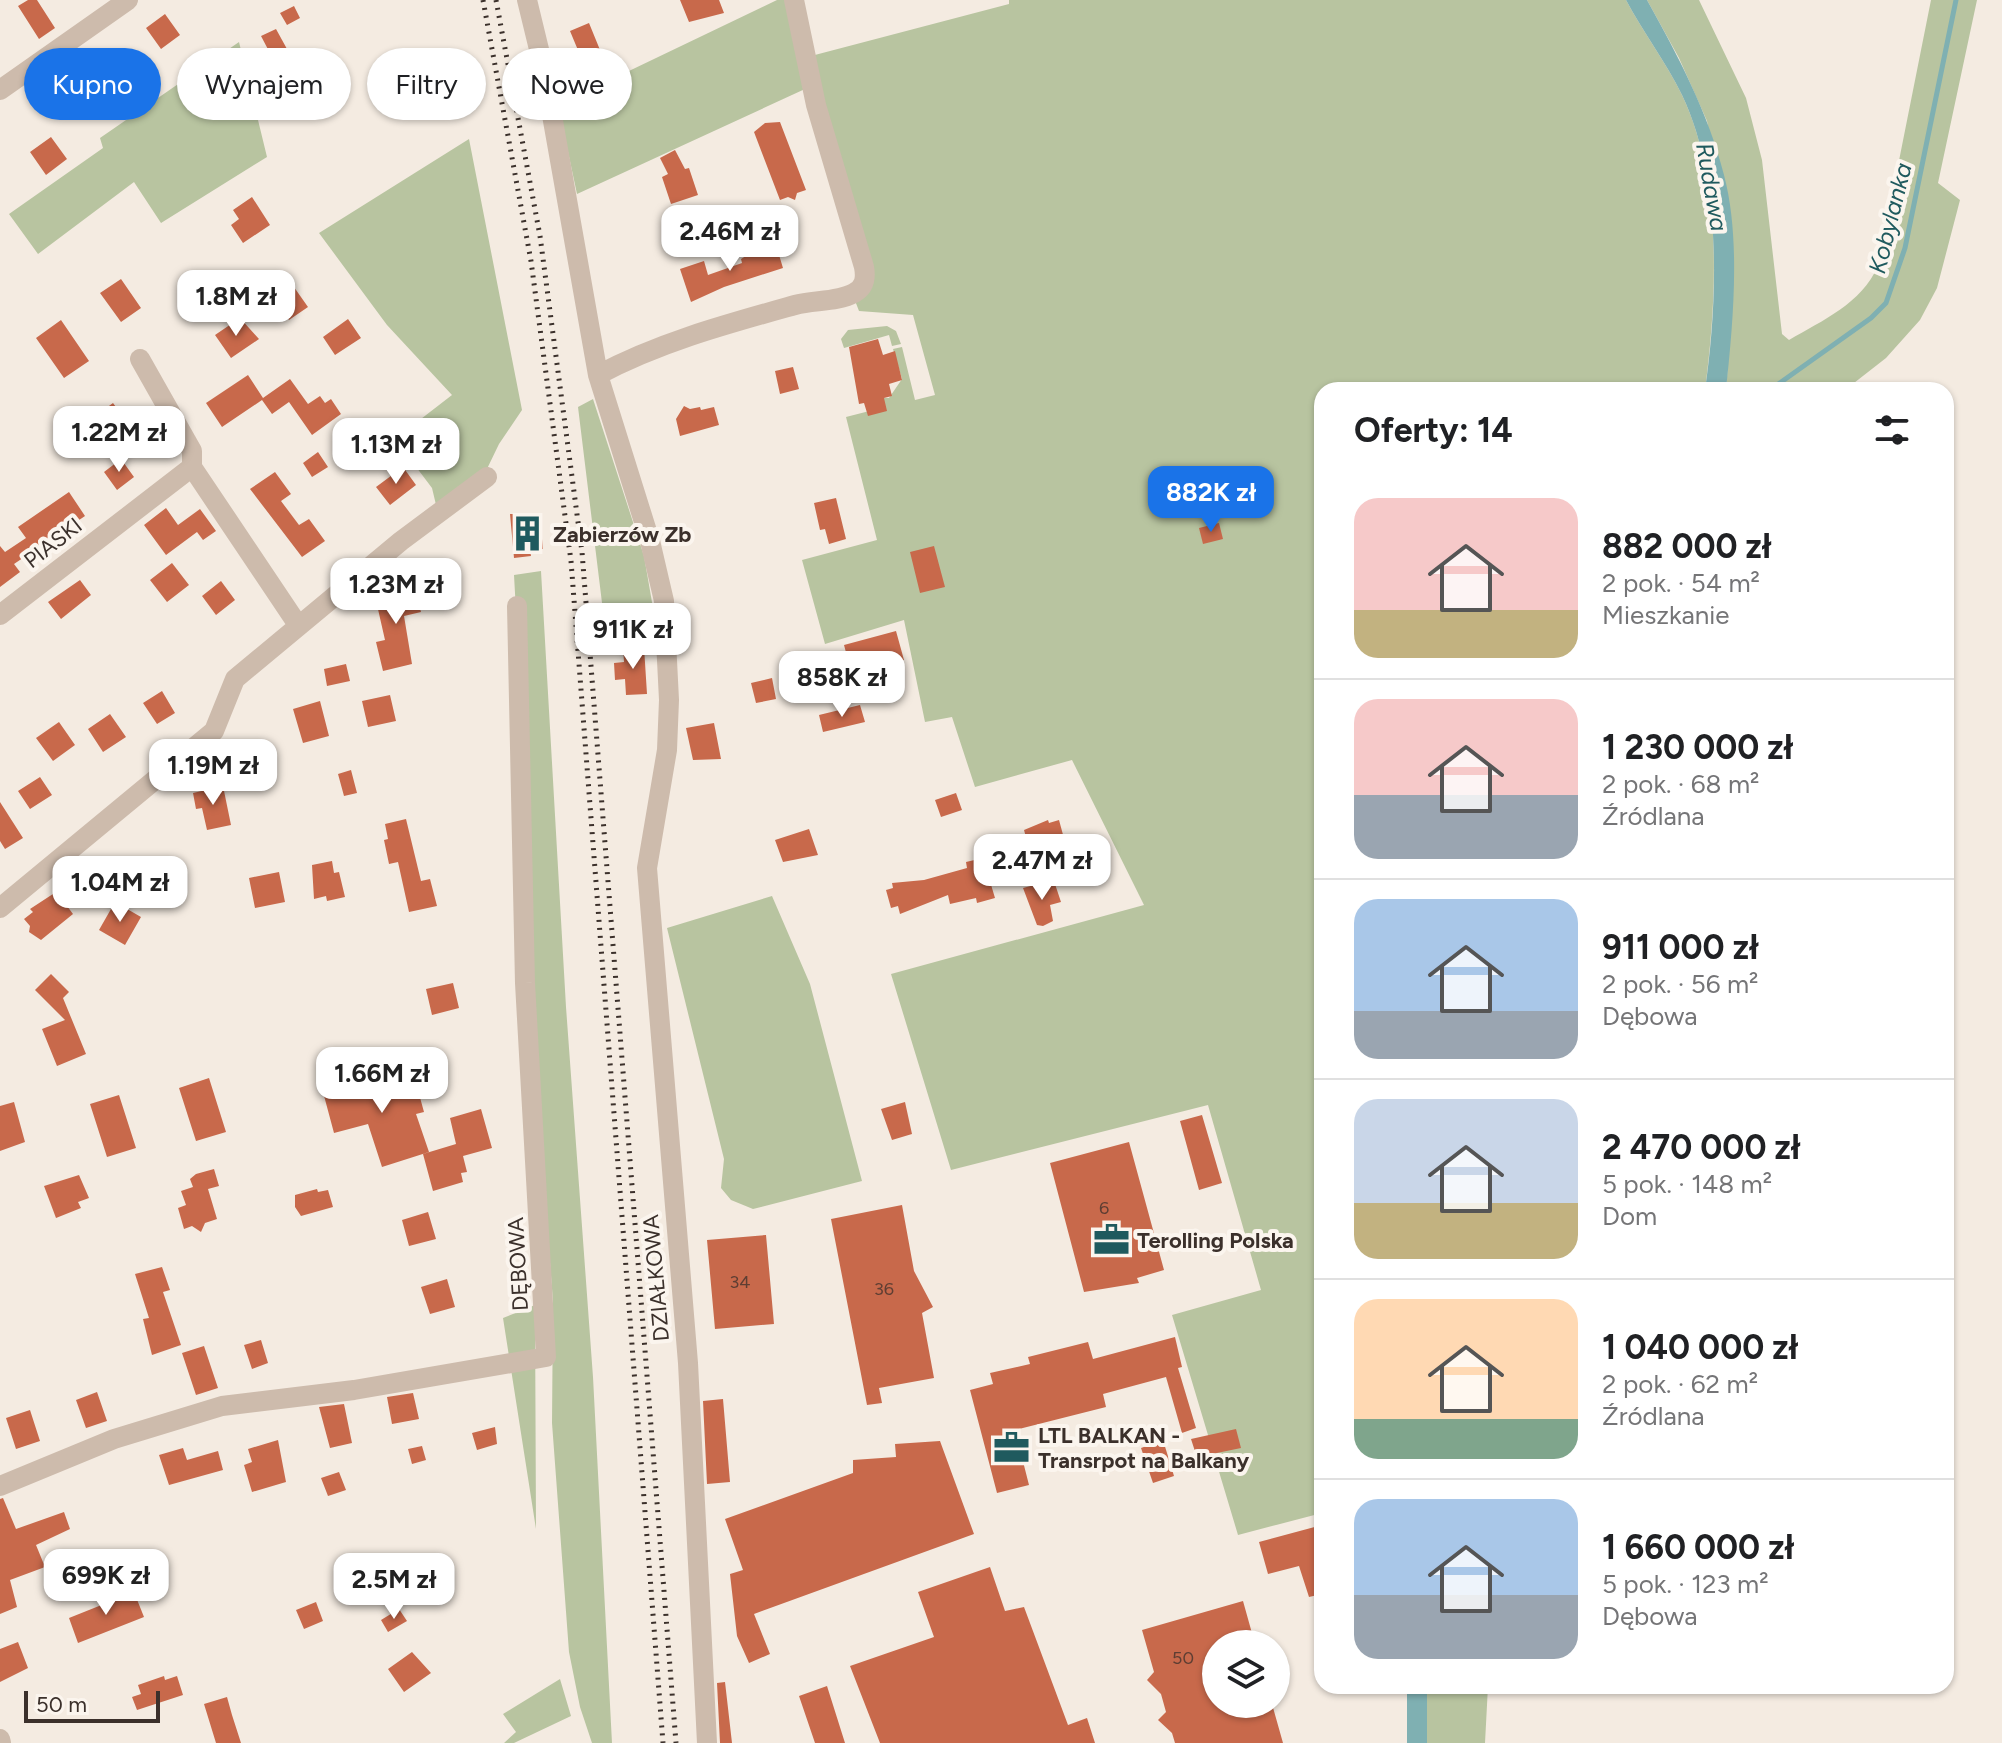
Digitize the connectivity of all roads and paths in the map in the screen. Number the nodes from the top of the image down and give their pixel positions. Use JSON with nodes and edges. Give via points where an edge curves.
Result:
{"nodes":[{"id":1,"x":128,"y":0,"type":"edge"},
{"id":2,"x":527,"y":0,"type":"edge"},
{"id":3,"x":794,"y":0,"type":"edge"},
{"id":4,"x":0,"y":90,"type":"edge"},
{"id":5,"x":140,"y":359,"type":"dead end"},
{"id":6,"x":598,"y":375,"type":"junction"},
{"id":7,"x":192,"y":467,"type":"junction"},
{"id":8,"x":487,"y":477,"type":"dead end"},
{"id":9,"x":517,"y":606,"type":"dead end"},
{"id":10,"x":0,"y":615,"type":"edge"},
{"id":11,"x":298,"y":625,"type":"junction"},
{"id":12,"x":0,"y":908,"type":"edge"},
{"id":13,"x":0,"y":1486,"type":"edge"},
{"id":14,"x":707,"y":1743,"type":"edge"}],
"edges":[{"from":1,"to":4,"type":"street"},
{"from":2,"to":6,"type":"street","name":"DZIAŁKOWA"},
{"from":3,"to":6,"type":"street","via":[[816,105],[866,279],[850,296],[810,300],[695,334]]},
{"from":5,"to":7,"type":"street","via":[[192,451]]},
{"from":6,"to":14,"type":"street","name":"DZIAŁKOWA","via":[[664,601],[667,750],[647,868],[688,1363]]},
{"from":7,"to":10,"type":"street","name":"PIASKI"},
{"from":7,"to":11,"type":"street"},
{"from":8,"to":11,"type":"street"},
{"from":9,"to":13,"type":"street","name":"DĘBOWA","via":[[525,983],[546,1357],[222,1406],[114,1439]]},
{"from":11,"to":12,"type":"street","via":[[235,679],[214,731]]}]}
